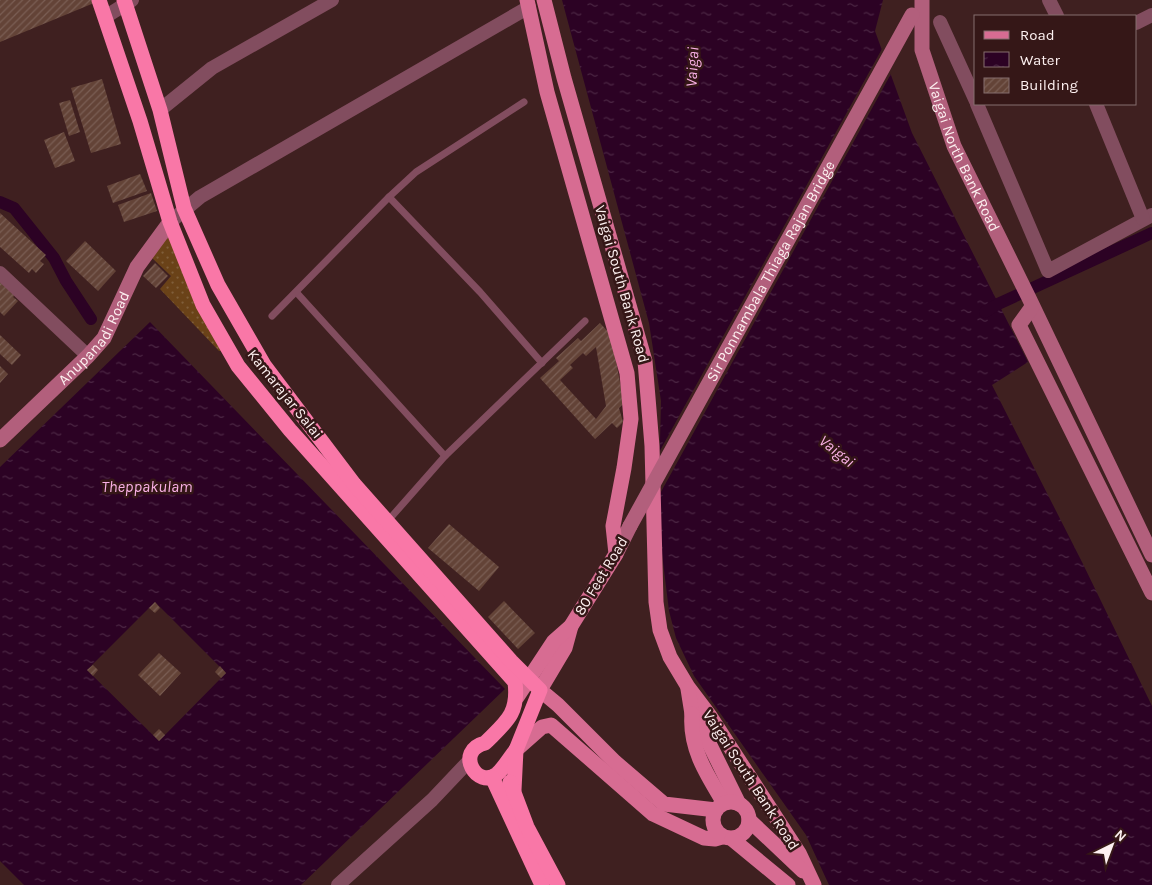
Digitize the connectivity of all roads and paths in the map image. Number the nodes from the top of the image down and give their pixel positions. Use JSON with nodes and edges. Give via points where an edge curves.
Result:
{"nodes":[{"id":1,"x":98,"y":0,"type":"edge"},
{"id":2,"x":332,"y":0,"type":"edge"},
{"id":3,"x":544,"y":0,"type":"edge"},
{"id":4,"x":921,"y":0,"type":"edge"},
{"id":5,"x":1048,"y":0,"type":"edge"},
{"id":6,"x":127,"y":1,"type":"edge"},
{"id":7,"x":528,"y":4,"type":"edge"},
{"id":8,"x":1056,"y":15,"type":"edge"},
{"id":9,"x":1152,"y":15,"type":"edge"},
{"id":10,"x":105,"y":17,"type":"junction"},
{"id":11,"x":940,"y":22,"type":"dead end"},
{"id":12,"x":1137,"y":22,"type":"edge"},
{"id":13,"x":974,"y":95,"type":"edge"},
{"id":14,"x":524,"y":102,"type":"dead end"},
{"id":15,"x":979,"y":105,"type":"edge"},
{"id":16,"x":1096,"y":105,"type":"edge"},
{"id":17,"x":160,"y":110,"type":"junction"},
{"id":18,"x":389,"y":197,"type":"junction"},
{"id":19,"x":184,"y":208,"type":"junction"},
{"id":20,"x":1148,"y":217,"type":"edge"},
{"id":21,"x":170,"y":222,"type":"junction"},
{"id":22,"x":0,"y":273,"type":"edge"},
{"id":23,"x":297,"y":293,"type":"junction"},
{"id":24,"x":1027,"y":295,"type":"junction"},
{"id":25,"x":272,"y":316,"type":"dead end"},
{"id":26,"x":585,"y":321,"type":"dead end"},
{"id":27,"x":88,"y":356,"type":"junction"},
{"id":28,"x":542,"y":363,"type":"junction"},
{"id":29,"x":0,"y":440,"type":"edge"},
{"id":30,"x":445,"y":456,"type":"junction"},
{"id":31,"x":383,"y":526,"type":"junction"},
{"id":32,"x":630,"y":526,"type":"joint"},
{"id":33,"x":1152,"y":553,"type":"edge"},
{"id":34,"x":616,"y":554,"type":"junction"},
{"id":35,"x":1152,"y":593,"type":"edge"},
{"id":36,"x":571,"y":626,"type":"junction"},
{"id":37,"x":528,"y":679,"type":"junction"},
{"id":38,"x":688,"y":687,"type":"junction"},
{"id":39,"x":540,"y":690,"type":"junction"},
{"id":40,"x":516,"y":697,"type":"junction"},
{"id":41,"x":516,"y":750,"type":"junction"},
{"id":42,"x":470,"y":761,"type":"junction"},
{"id":43,"x":504,"y":766,"type":"junction"},
{"id":44,"x":492,"y":776,"type":"junction"},
{"id":45,"x":514,"y":790,"type":"junction"},
{"id":46,"x":726,"y":806,"type":"junction"},
{"id":47,"x":750,"y":820,"type":"junction"},
{"id":48,"x":727,"y":838,"type":"junction"},
{"id":49,"x":811,"y":880,"type":"edge"},
{"id":50,"x":338,"y":885,"type":"edge"},
{"id":51,"x":542,"y":885,"type":"edge"},
{"id":52,"x":558,"y":885,"type":"edge"},
{"id":53,"x":788,"y":885,"type":"edge"}],
"edges":[{"from":1,"to":10,"type":"highway","name":"Kamarajar Salai"},
{"from":2,"to":17,"type":"street","via":[[212,68]]},
{"from":3,"to":38,"type":"main road","name":"Vaigai South Bank Road","via":[[646,361],[656,602],[660,630],[670,657]]},
{"from":4,"to":24,"type":"street","name":"Vaigai North Bank Road","via":[[922,50],[954,146]]},
{"from":4,"to":32,"type":"street","name":"Sir Ponnambala Thiaga Rajan Bridge","bridge":true},
{"from":5,"to":8,"type":"street"},
{"from":6,"to":10,"type":"street"},
{"from":6,"to":17,"type":"highway","name":"Kamarajar Salai"},
{"from":7,"to":19,"type":"street"},
{"from":7,"to":34,"type":"main road","name":"Vaigai South Bank Road","via":[[547,92],[627,373],[632,419],[613,526]]},
{"from":9,"to":12,"type":"street"},
{"from":10,"to":21,"type":"highway","name":"Kamarajar Salai"},
{"from":11,"to":13,"type":"street"},
{"from":14,"to":18,"type":"lane","via":[[416,172]]},
{"from":15,"to":20,"type":"street","via":[[1048,271]]},
{"from":16,"to":20,"type":"street"},
{"from":17,"to":19,"type":"highway","name":"Kamarajar Salai"},
{"from":18,"to":23,"type":"lane"},
{"from":18,"to":28,"type":"lane","via":[[480,292]]},
{"from":19,"to":21,"type":"street"},
{"from":19,"to":31,"type":"highway","name":"Kamarajar Salai","via":[[218,285],[264,365]]},
{"from":21,"to":27,"type":"street","name":"Anupanadi Road","via":[[137,267],[104,338]]},
{"from":21,"to":31,"type":"highway","name":"Kamarajar Salai","via":[[203,305],[238,366],[290,430]]},
{"from":22,"to":27,"type":"street"},
{"from":23,"to":25,"type":"lane"},
{"from":23,"to":30,"type":"lane"},
{"from":24,"to":33,"type":"street","name":"Vaigai North Bank Road"},
{"from":24,"to":35,"type":"street","via":[[1019,324]]},
{"from":26,"to":28,"type":"lane"},
{"from":27,"to":29,"type":"street","name":"Anupanadi Road"},
{"from":28,"to":30,"type":"lane"},
{"from":30,"to":31,"type":"lane"},
{"from":31,"to":37,"type":"highway","name":"Kamarajar Salai"},
{"from":31,"to":40,"type":"highway","name":"Kamarajar Salai","via":[[515,682]]},
{"from":32,"to":34,"type":"street","name":"80 Feet Road"},
{"from":34,"to":36,"type":"main road","name":"80 Feet Road"},
{"from":36,"to":37,"type":"main road","name":"80 Feet Road","via":[[554,641]]},
{"from":36,"to":39,"type":"main road","name":"80 Feet Road","via":[[565,648]]},
{"from":37,"to":39,"type":"highway","name":"Kamarajar Salai"},
{"from":37,"to":40,"type":"main road","name":"80 Feet Road"},
{"from":38,"to":46,"type":"main road","name":"Vaigai South Bank Road","via":[[696,753]]},
{"from":38,"to":49,"type":"main road","name":"Vaigai South Bank Road","via":[[799,853]]},
{"from":39,"to":41,"type":"highway"},
{"from":39,"to":46,"type":"main road","via":[[664,804]]},
{"from":40,"to":42,"type":"highway","via":[[510,718],[472,751]]},
{"from":41,"to":43,"type":"highway"},
{"from":41,"to":45,"type":"highway"},
{"from":41,"to":48,"type":"main road","via":[[542,727],[551,724],[653,814],[704,838]]},
{"from":42,"to":44,"type":"highway","via":[[477,774]]},
{"from":42,"to":50,"type":"street"},
{"from":43,"to":44,"type":"highway"},
{"from":43,"to":45,"type":"highway"},
{"from":44,"to":51,"type":"highway"},
{"from":45,"to":52,"type":"highway","via":[[527,827]]},
{"from":46,"to":47,"type":"main road","via":[[746,810]]},
{"from":46,"to":48,"type":"main road","via":[[713,814],[713,825],[718,834]]},
{"from":47,"to":48,"type":"main road","via":[[743,835]]},
{"from":47,"to":49,"type":"main road","name":"Vaigai South Bank Road"},
{"from":48,"to":53,"type":"main road"}]}
